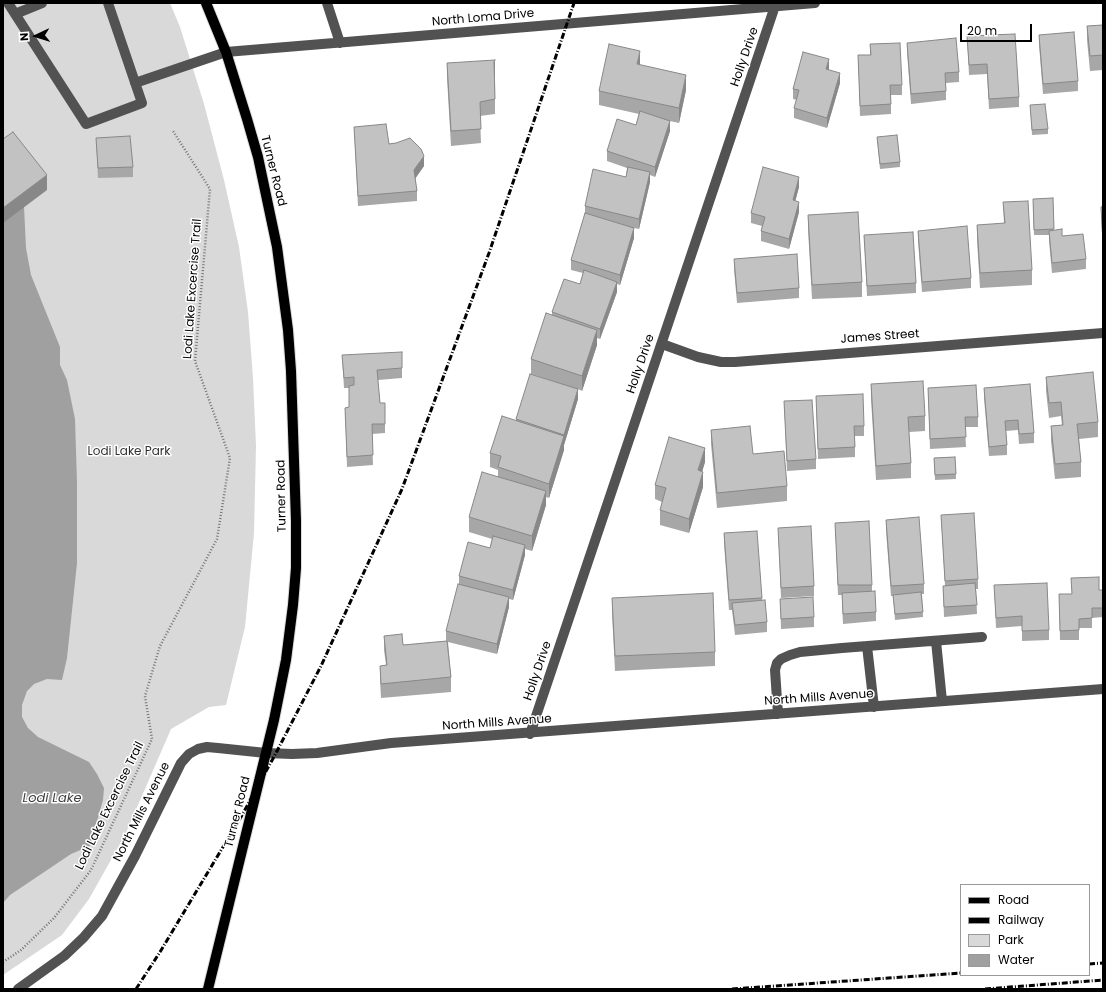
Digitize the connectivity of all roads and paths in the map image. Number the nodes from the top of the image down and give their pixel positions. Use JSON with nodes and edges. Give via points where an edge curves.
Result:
{"nodes":[{"id":1,"x":8,"y":3,"type":"edge"},
{"id":2,"x":42,"y":3,"type":"edge"},
{"id":3,"x":108,"y":3,"type":"edge"},
{"id":4,"x":206,"y":3,"type":"edge"},
{"id":5,"x":327,"y":3,"type":"edge"},
{"id":6,"x":815,"y":3,"type":"edge"},
{"id":7,"x":776,"y":5,"type":"edge"},
{"id":8,"x":15,"y":14,"type":"junction"},
{"id":9,"x":340,"y":43,"type":"junction"},
{"id":10,"x":226,"y":52,"type":"junction"},
{"id":11,"x":135,"y":83,"type":"junction"},
{"id":12,"x":173,"y":131,"type":"dead end"},
{"id":13,"x":1103,"y":333,"type":"edge"},
{"id":14,"x":662,"y":344,"type":"junction"},
{"id":15,"x":982,"y":637,"type":"dead end"},
{"id":16,"x":936,"y":641,"type":"junction"},
{"id":17,"x":867,"y":646,"type":"junction"},
{"id":18,"x":1103,"y":689,"type":"edge"},
{"id":19,"x":942,"y":701,"type":"junction"},
{"id":20,"x":874,"y":707,"type":"junction"},
{"id":21,"x":778,"y":714,"type":"junction"},
{"id":22,"x":530,"y":734,"type":"junction"},
{"id":23,"x":266,"y":753,"type":"junction"},
{"id":24,"x":3,"y":962,"type":"edge"},
{"id":25,"x":18,"y":989,"type":"edge"},
{"id":26,"x":208,"y":989,"type":"edge"}],
"edges":[{"from":1,"to":8,"type":"street"},
{"from":2,"to":8,"type":"street"},
{"from":3,"to":11,"type":"street"},
{"from":4,"to":10,"type":"main road","name":"Turner Road"},
{"from":5,"to":9,"type":"street"},
{"from":6,"to":7,"type":"street","name":"North Loma Drive"},
{"from":7,"to":9,"type":"street","name":"North Loma Drive"},
{"from":7,"to":14,"type":"street","name":"Holly Drive"},
{"from":8,"to":11,"type":"street","via":[[86,124],[142,103]]},
{"from":9,"to":10,"type":"street","name":"North Loma Drive"},
{"from":10,"to":11,"type":"street","name":"North Loma Drive"},
{"from":10,"to":23,"type":"main road","name":"Turner Road","via":[[247,119],[268,202],[283,291],[291,371],[296,521],[294,598],[286,660]]},
{"from":12,"to":24,"type":"path","name":"Lodi Lake Excercise Trail","via":[[210,189],[195,361],[230,458],[217,539],[160,646],[145,696],[152,739],[91,870],[54,918],[21,950]]},
{"from":13,"to":14,"type":"street","name":"James Street","via":[[735,362],[698,357]]},
{"from":14,"to":22,"type":"street","name":"Holly Drive"},
{"from":15,"to":16,"type":"street"},
{"from":16,"to":17,"type":"street"},
{"from":16,"to":19,"type":"street"},
{"from":17,"to":20,"type":"street"},
{"from":17,"to":21,"type":"street","via":[[800,652],[781,659],[775,670]]},
{"from":18,"to":19,"type":"street","name":"North Mills Avenue"},
{"from":19,"to":20,"type":"street","name":"North Mills Avenue"},
{"from":20,"to":21,"type":"street","name":"North Mills Avenue"},
{"from":21,"to":22,"type":"street","name":"North Mills Avenue"},
{"from":22,"to":23,"type":"street","name":"North Mills Avenue","via":[[391,743],[317,753]]},
{"from":23,"to":25,"type":"street","name":"North Mills Avenue","via":[[207,747],[189,754],[181,763],[102,916],[64,956]]},
{"from":23,"to":26,"type":"main road","name":"Turner Road"}]}
